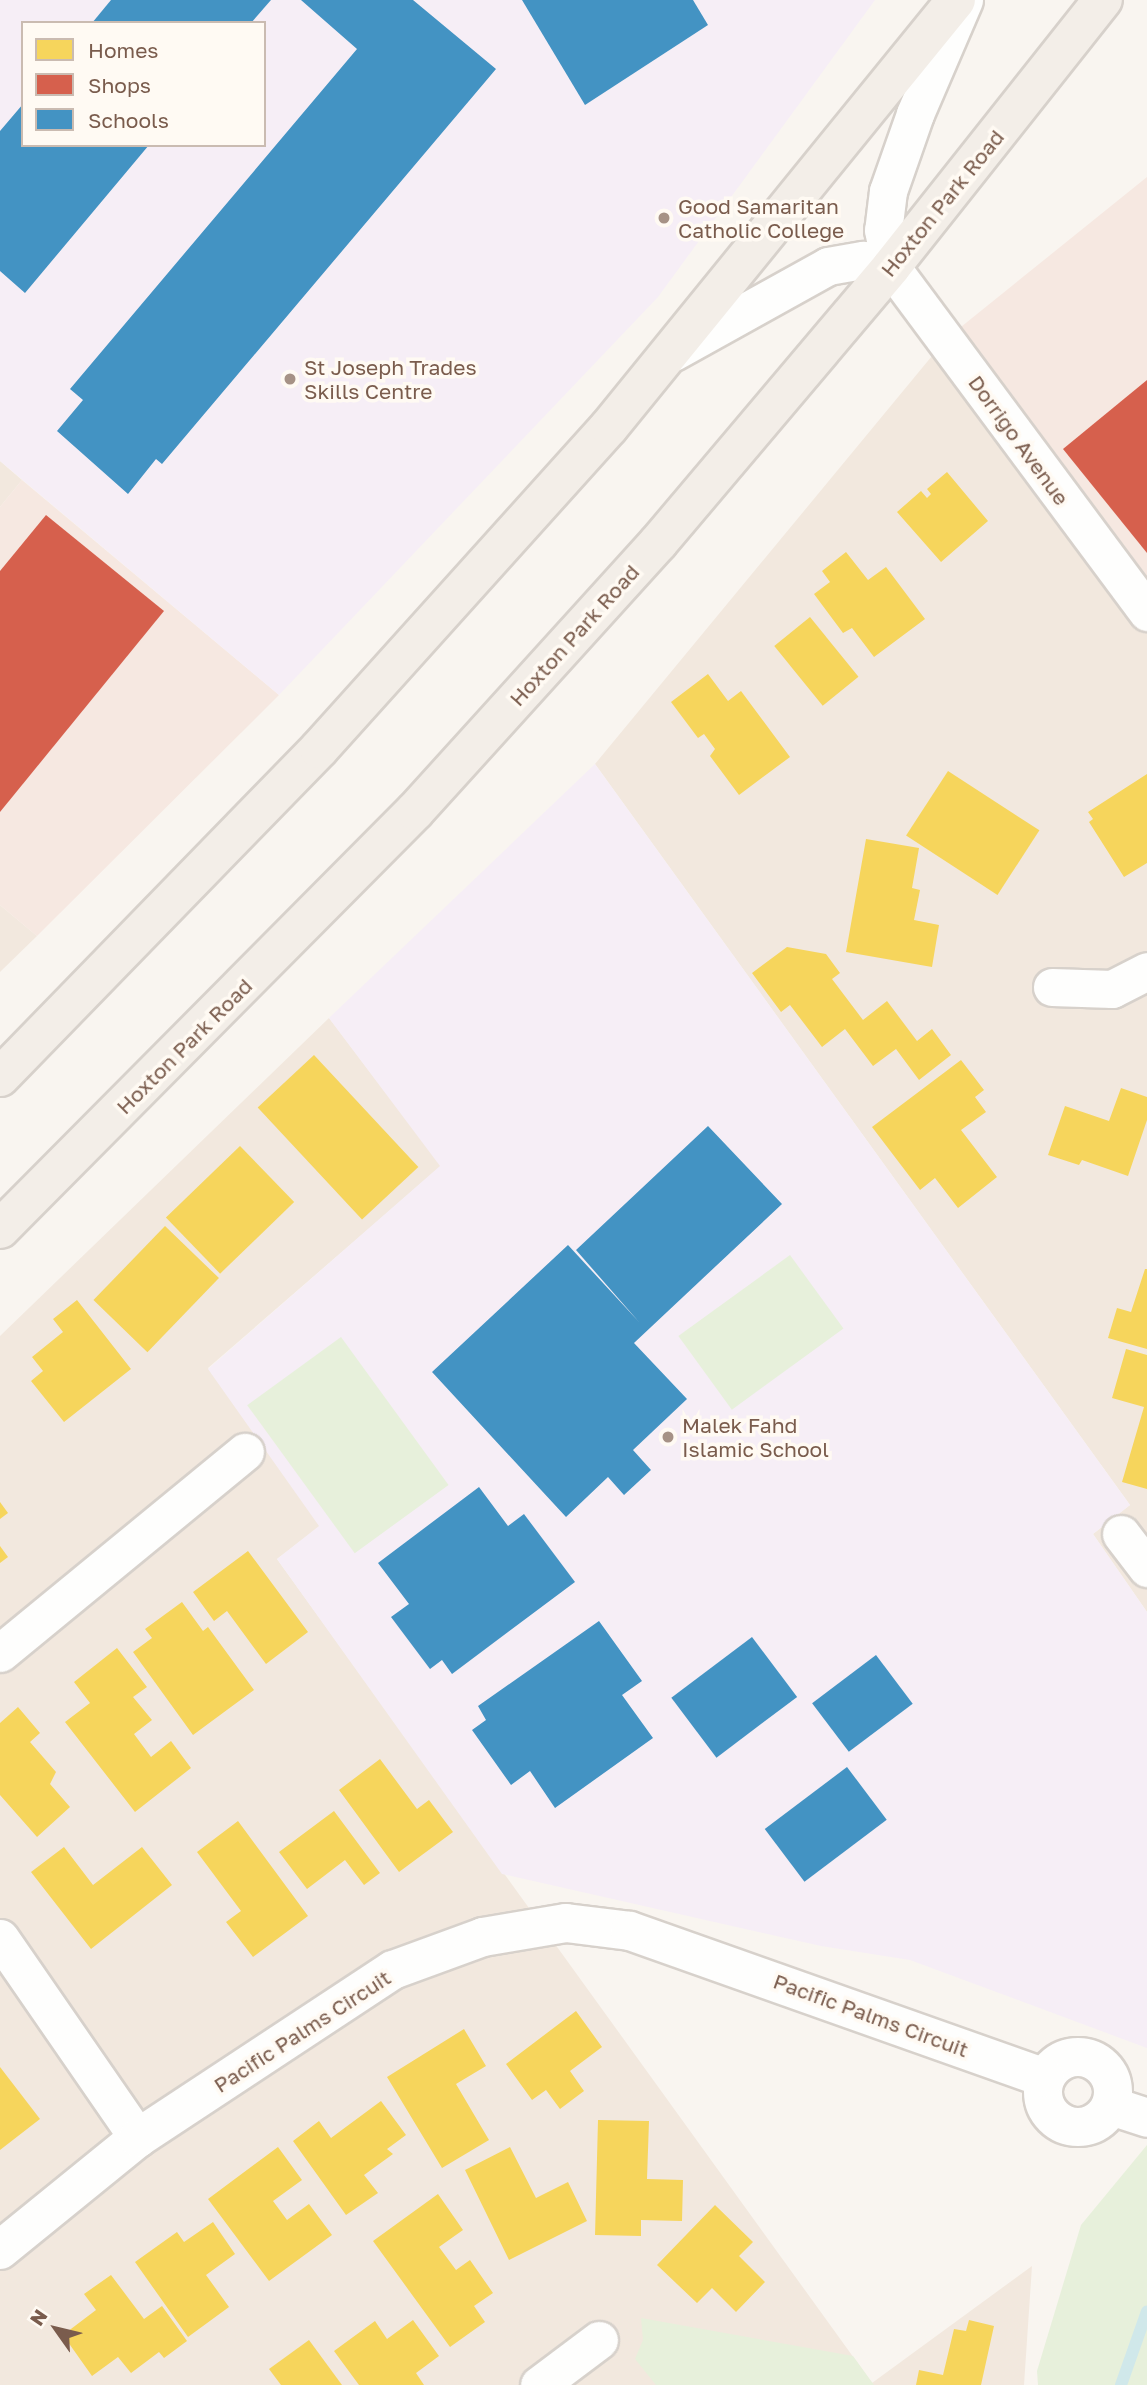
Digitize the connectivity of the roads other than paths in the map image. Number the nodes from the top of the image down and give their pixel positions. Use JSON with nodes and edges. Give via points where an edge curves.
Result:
{"nodes":[{"id":1,"x":957,"y":0,"type":"edge"},
{"id":2,"x":964,"y":0,"type":"edge"},
{"id":3,"x":1103,"y":0,"type":"edge"},
{"id":4,"x":891,"y":267,"type":"junction"},
{"id":5,"x":673,"y":352,"type":"junction"},
{"id":6,"x":1147,"y":612,"type":"edge"},
{"id":7,"x":1147,"y":971,"type":"edge"},
{"id":8,"x":1052,"y":987,"type":"dead end"},
{"id":9,"x":0,"y":1077,"type":"edge"},
{"id":10,"x":0,"y":1229,"type":"edge"},
{"id":11,"x":245,"y":1452,"type":"dead end"},
{"id":12,"x":1121,"y":1534,"type":"dead end"},
{"id":13,"x":1147,"y":1567,"type":"edge"},
{"id":14,"x":0,"y":1653,"type":"edge"},
{"id":15,"x":0,"y":1938,"type":"edge"},
{"id":16,"x":1147,"y":2118,"type":"edge"},
{"id":17,"x":138,"y":2138,"type":"junction"},
{"id":18,"x":0,"y":2250,"type":"edge"},
{"id":19,"x":599,"y":2340,"type":"dead end"},
{"id":20,"x":539,"y":2385,"type":"edge"}],
"edges":[{"from":1,"to":5,"type":"main road"},
{"from":2,"to":4,"type":"street","name":"Dorrigo Avenue","via":[[888,191],[883,230]]},
{"from":3,"to":4,"type":"main road","name":"Hoxton Park Road"},
{"from":4,"to":5,"type":"street","via":[[863,260],[828,266]]},
{"from":4,"to":6,"type":"street","name":"Dorrigo Avenue"},
{"from":4,"to":10,"type":"main road","name":"Hoxton Park Road","via":[[658,543],[415,811]]},
{"from":5,"to":9,"type":"main road","via":[[319,749]]},
{"from":7,"to":8,"type":"street","via":[[1112,989]]},
{"from":11,"to":14,"type":"street"},
{"from":12,"to":13,"type":"street"},
{"from":15,"to":17,"type":"street"},
{"from":16,"to":17,"type":"street","name":"Pacific Palms Circuit","via":[[1111,2106],[1112,2080],[1103,2065],[1088,2057],[1071,2057],[1055,2064],[1045,2078],[630,1931],[566,1923],[483,1937],[393,1970]]},
{"from":17,"to":18,"type":"street","name":"Pacific Palms Circuit"},
{"from":19,"to":20,"type":"street"}]}
